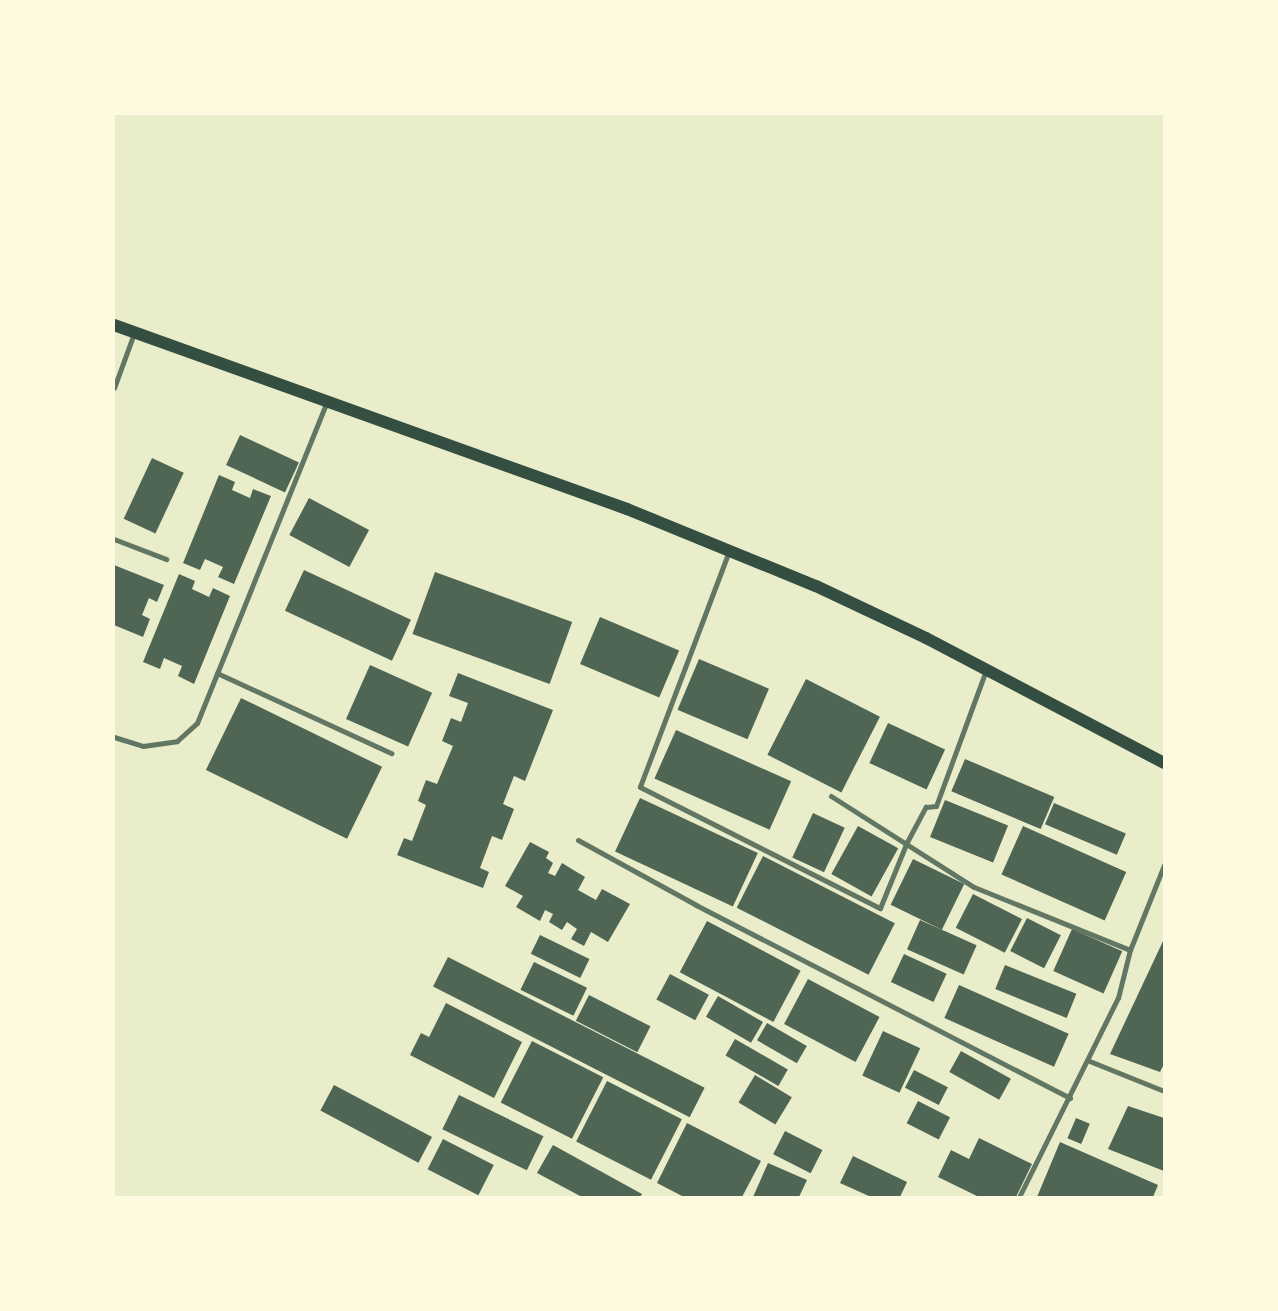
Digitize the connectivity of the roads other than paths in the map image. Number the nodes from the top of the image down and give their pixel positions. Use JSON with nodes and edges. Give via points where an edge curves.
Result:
{"nodes":[{"id":1,"x":114,"y":325,"type":"edge"},
{"id":2,"x":134,"y":333,"type":"junction"},
{"id":3,"x":114,"y":388,"type":"edge"},
{"id":4,"x":327,"y":402,"type":"junction"},
{"id":5,"x":114,"y":539,"type":"edge"},
{"id":6,"x":729,"y":551,"type":"junction"},
{"id":7,"x":166,"y":559,"type":"dead end"},
{"id":8,"x":986,"y":669,"type":"junction"},
{"id":9,"x":217,"y":673,"type":"junction"},
{"id":10,"x":114,"y":737,"type":"edge"},
{"id":11,"x":391,"y":753,"type":"dead end"},
{"id":12,"x":1164,"y":763,"type":"edge"},
{"id":13,"x":831,"y":796,"type":"dead end"},
{"id":14,"x":578,"y":840,"type":"dead end"},
{"id":15,"x":907,"y":842,"type":"junction"},
{"id":16,"x":1164,"y":865,"type":"edge"},
{"id":17,"x":1130,"y":950,"type":"junction"},
{"id":18,"x":1087,"y":1060,"type":"junction"},
{"id":19,"x":1164,"y":1091,"type":"edge"},
{"id":20,"x":1070,"y":1098,"type":"junction"},
{"id":21,"x":1019,"y":1197,"type":"edge"}],
"edges":[{"from":1,"to":2,"type":"main road"},
{"from":2,"to":3,"type":"street"},
{"from":2,"to":4,"type":"main road"},
{"from":4,"to":6,"type":"main road","via":[[627,509]]},
{"from":4,"to":9,"type":"street"},
{"from":5,"to":7,"type":"street"},
{"from":6,"to":8,"type":"main road","via":[[816,586]]},
{"from":6,"to":15,"type":"street","via":[[640,787],[880,908]]},
{"from":8,"to":12,"type":"main road"},
{"from":8,"to":15,"type":"street","via":[[936,806],[926,807]]},
{"from":9,"to":10,"type":"street","via":[[197,723],[177,741],[143,746]]},
{"from":9,"to":11,"type":"street"},
{"from":13,"to":15,"type":"street"},
{"from":14,"to":20,"type":"street","via":[[696,905]]},
{"from":15,"to":17,"type":"street","via":[[974,887]]},
{"from":16,"to":17,"type":"street"},
{"from":17,"to":18,"type":"street","via":[[1118,998]]},
{"from":18,"to":19,"type":"street"},
{"from":18,"to":20,"type":"street"},
{"from":20,"to":21,"type":"street"}]}
